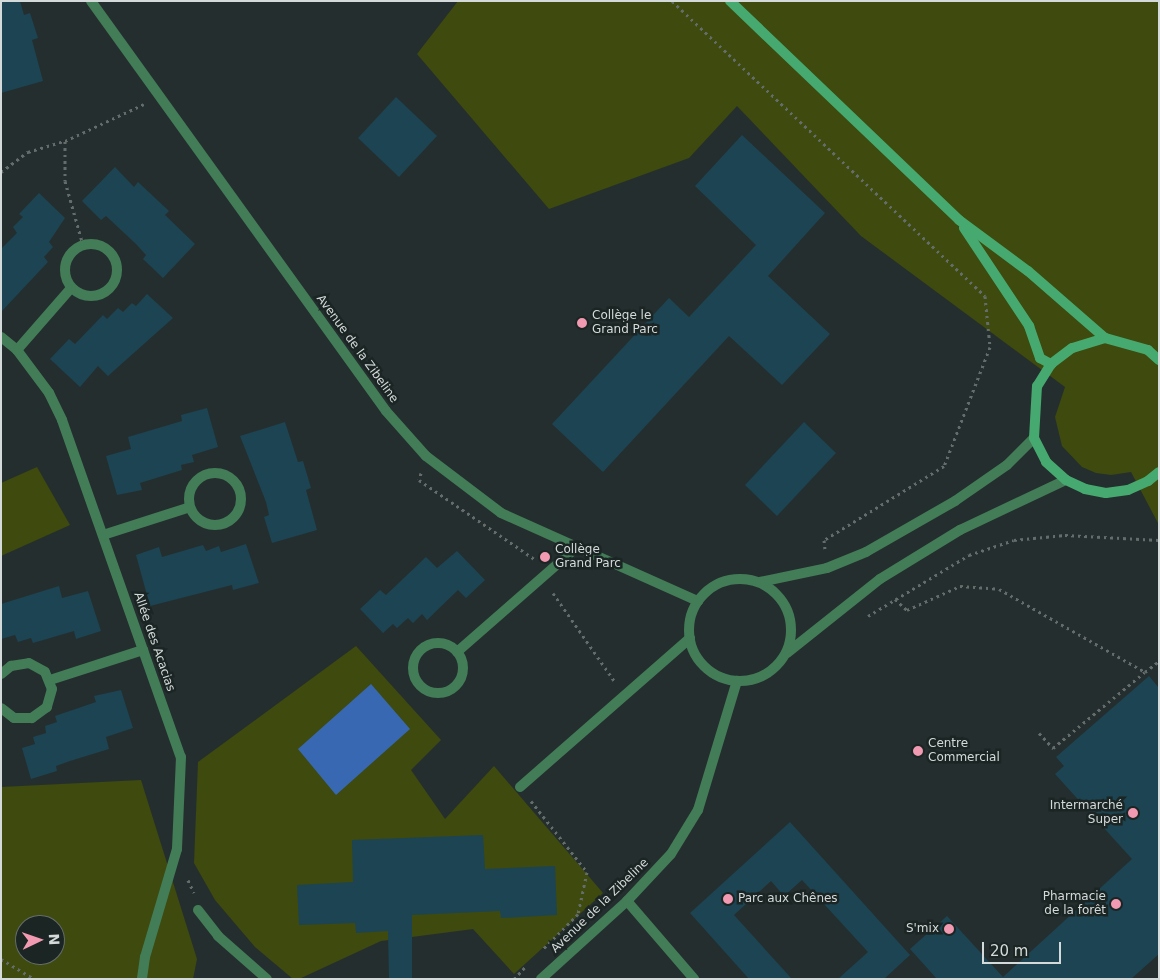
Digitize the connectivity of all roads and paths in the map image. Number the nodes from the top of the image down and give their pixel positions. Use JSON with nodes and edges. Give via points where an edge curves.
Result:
{"nodes":[{"id":1,"x":91,"y":1,"type":"edge"},
{"id":2,"x":672,"y":1,"type":"edge"},
{"id":3,"x":730,"y":1,"type":"edge"},
{"id":4,"x":160,"y":95,"type":"junction"},
{"id":5,"x":65,"y":141,"type":"junction"},
{"id":6,"x":1,"y":172,"type":"edge"},
{"id":7,"x":959,"y":220,"type":"junction"},
{"id":8,"x":84,"y":245,"type":"junction"},
{"id":9,"x":71,"y":288,"type":"junction"},
{"id":10,"x":1,"y":337,"type":"edge"},
{"id":11,"x":1105,"y":338,"type":"junction"},
{"id":12,"x":17,"y":350,"type":"junction"},
{"id":13,"x":1159,"y":360,"type":"edge"},
{"id":14,"x":1051,"y":364,"type":"junction"},
{"id":15,"x":1034,"y":438,"type":"junction"},
{"id":16,"x":1159,"y":472,"type":"edge"},
{"id":17,"x":1066,"y":480,"type":"junction"},
{"id":18,"x":1148,"y":481,"type":"junction"},
{"id":19,"x":1159,"y":484,"type":"edge"},
{"id":20,"x":190,"y":507,"type":"junction"},
{"id":21,"x":104,"y":535,"type":"junction"},
{"id":22,"x":1159,"y":540,"type":"edge"},
{"id":23,"x":577,"y":547,"type":"junction"},
{"id":24,"x":827,"y":568,"type":"junction"},
{"id":25,"x":760,"y":582,"type":"junction"},
{"id":26,"x":896,"y":599,"type":"junction"},
{"id":27,"x":698,"y":601,"type":"junction"},
{"id":28,"x":868,"y":616,"type":"dead end"},
{"id":29,"x":690,"y":638,"type":"junction"},
{"id":30,"x":143,"y":650,"type":"junction"},
{"id":31,"x":457,"y":652,"type":"junction"},
{"id":32,"x":787,"y":653,"type":"junction"},
{"id":33,"x":1159,"y":661,"type":"edge"},
{"id":34,"x":1146,"y":672,"type":"junction"},
{"id":35,"x":1,"y":674,"type":"edge"},
{"id":36,"x":50,"y":680,"type":"junction"},
{"id":37,"x":737,"y":681,"type":"junction"},
{"id":38,"x":1,"y":708,"type":"edge"},
{"id":39,"x":1039,"y":732,"type":"dead end"},
{"id":40,"x":520,"y":787,"type":"joint"},
{"id":41,"x":177,"y":849,"type":"junction"},
{"id":42,"x":627,"y":901,"type":"junction"},
{"id":43,"x":198,"y":910,"type":"dead end"},
{"id":44,"x":206,"y":922,"type":"junction"},
{"id":45,"x":539,"y":953,"type":"dead end"},
{"id":46,"x":1,"y":959,"type":"edge"},
{"id":47,"x":533,"y":959,"type":"dead end"},
{"id":48,"x":34,"y":979,"type":"edge"},
{"id":49,"x":142,"y":979,"type":"edge"},
{"id":50,"x":267,"y":979,"type":"edge"},
{"id":51,"x":514,"y":979,"type":"edge"},
{"id":52,"x":541,"y":979,"type":"edge"},
{"id":53,"x":694,"y":979,"type":"edge"}],
"edges":[{"from":1,"to":4,"type":"street","name":"Avenue de la Zibeline"},
{"from":2,"to":24,"type":"path","via":[[985,296],[990,347],[944,466],[824,540]]},
{"from":3,"to":7,"type":"main road"},
{"from":4,"to":5,"type":"path","via":[[131,113]]},
{"from":4,"to":23,"type":"street","name":"Avenue de la Zibeline","via":[[386,411],[426,456],[501,513]]},
{"from":5,"to":6,"type":"path","via":[[28,152]]},
{"from":5,"to":8,"type":"path","via":[[65,181]]},
{"from":7,"to":11,"type":"main road","via":[[1028,271]]},
{"from":7,"to":14,"type":"main road","via":[[1029,326],[1040,358]]},
{"from":8,"to":9,"type":"street","via":[[69,255],[66,263],[65,272]]},
{"from":8,"to":9,"type":"street","via":[[108,250],[117,265],[115,282],[110,289],[95,296],[78,294]]},
{"from":9,"to":12,"type":"street"},
{"from":10,"to":12,"type":"street","name":"Allée des Acacias"},
{"from":11,"to":13,"type":"main road","via":[[1148,350]]},
{"from":11,"to":14,"type":"main road","via":[[1072,348]]},
{"from":12,"to":21,"type":"street","name":"Allée des Acacias","via":[[49,393],[62,420]]},
{"from":14,"to":15,"type":"main road","via":[[1037,386]]},
{"from":15,"to":17,"type":"main road","via":[[1046,462]]},
{"from":15,"to":24,"type":"street","via":[[1007,465],[955,500],[866,552]]},
{"from":16,"to":18,"type":"main road"},
{"from":17,"to":18,"type":"main road","via":[[1085,489],[1106,493],[1128,490]]},
{"from":17,"to":32,"type":"street","via":[[960,530],[880,580]]},
{"from":18,"to":19,"type":"main road"},
{"from":20,"to":20,"type":"street","via":[[190,490],[201,476],[218,472],[234,480],[240,505],[224,523],[208,524],[194,515]]},
{"from":20,"to":21,"type":"street"},
{"from":21,"to":30,"type":"street","name":"Allée des Acacias"},
{"from":22,"to":26,"type":"path","via":[[1064,535],[1014,540],[969,554]]},
{"from":23,"to":27,"type":"street","name":"Avenue de la Zibeline"},
{"from":23,"to":31,"type":"street"},
{"from":24,"to":25,"type":"street"},
{"from":25,"to":27,"type":"street","via":[[738,578],[723,581]]},
{"from":25,"to":32,"type":"street","via":[[782,598],[789,613]]},
{"from":26,"to":28,"type":"path"},
{"from":26,"to":34,"type":"path","via":[[907,610],[960,586],[999,589]]},
{"from":27,"to":29,"type":"street","via":[[692,612]]},
{"from":29,"to":37,"type":"street","via":[[704,667],[718,676]]},
{"from":29,"to":40,"type":"street"},
{"from":30,"to":36,"type":"street"},
{"from":30,"to":41,"type":"street","name":"Allée des Acacias","via":[[182,758]]},
{"from":31,"to":31,"type":"street","via":[[463,667],[459,682],[453,688],[438,693],[423,688],[414,674],[420,650],[435,643]]},
{"from":32,"to":37,"type":"street","via":[[767,674],[750,681]]},
{"from":33,"to":34,"type":"path"},
{"from":34,"to":39,"type":"path","via":[[1053,748]]},
{"from":35,"to":36,"type":"street","via":[[11,666],[29,663],[45,672]]},
{"from":36,"to":38,"type":"street","via":[[51,698],[40,714],[23,720],[14,718]]},
{"from":37,"to":42,"type":"street","name":"Avenue de la Zibeline","via":[[698,810],[671,854]]},
{"from":40,"to":45,"type":"path","via":[[587,872],[578,914]]},
{"from":41,"to":44,"type":"path"},
{"from":41,"to":49,"type":"street","name":"Allée des Acacias","via":[[145,957]]},
{"from":42,"to":52,"type":"street","name":"Avenue de la Zibeline"},
{"from":42,"to":53,"type":"street"},
{"from":43,"to":44,"type":"street"},
{"from":44,"to":50,"type":"street"},
{"from":46,"to":48,"type":"path"},
{"from":47,"to":51,"type":"path"}]}
